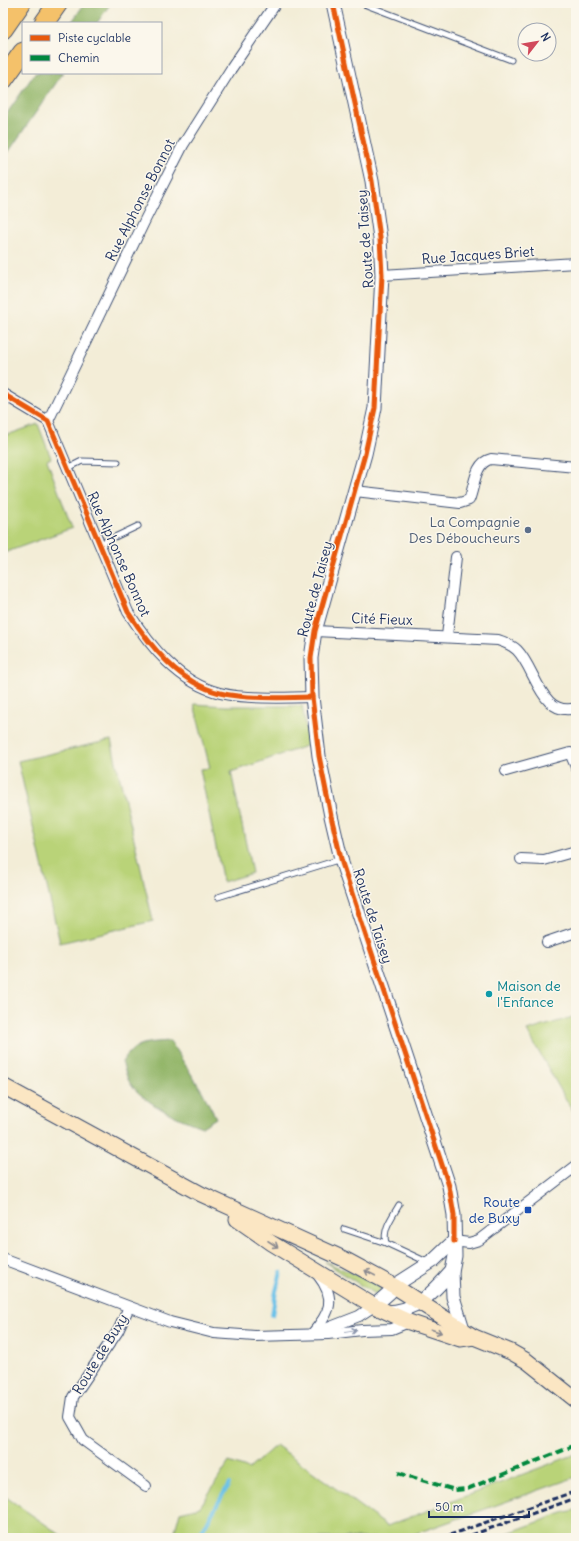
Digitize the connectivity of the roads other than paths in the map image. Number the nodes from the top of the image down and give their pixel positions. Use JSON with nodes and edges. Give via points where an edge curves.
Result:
{"nodes":[{"id":1,"x":21,"y":3,"type":"edge"},
{"id":2,"x":58,"y":3,"type":"edge"},
{"id":3,"x":276,"y":3,"type":"edge"},
{"id":4,"x":333,"y":3,"type":"edge"},
{"id":5,"x":361,"y":3,"type":"edge"},
{"id":6,"x":45,"y":22,"type":"edge"},
{"id":7,"x":3,"y":28,"type":"edge"},
{"id":8,"x":22,"y":53,"type":"edge"},
{"id":9,"x":511,"y":60,"type":"dead end"},
{"id":10,"x":3,"y":80,"type":"edge"},
{"id":11,"x":576,"y":263,"type":"edge"},
{"id":12,"x":382,"y":276,"type":"junction"},
{"id":13,"x":3,"y":394,"type":"edge"},
{"id":14,"x":48,"y":421,"type":"junction"},
{"id":15,"x":118,"y":462,"type":"dead end"},
{"id":16,"x":576,"y":466,"type":"edge"},
{"id":17,"x":68,"y":468,"type":"junction"},
{"id":18,"x":355,"y":491,"type":"junction"},
{"id":19,"x":138,"y":526,"type":"dead end"},
{"id":20,"x":100,"y":544,"type":"junction"},
{"id":21,"x":456,"y":557,"type":"dead end"},
{"id":22,"x":315,"y":631,"type":"junction"},
{"id":23,"x":447,"y":636,"type":"junction"},
{"id":24,"x":312,"y":697,"type":"junction"},
{"id":25,"x":576,"y":706,"type":"edge"},
{"id":26,"x":576,"y":767,"type":"edge"},
{"id":27,"x":506,"y":771,"type":"dead end"},
{"id":28,"x":576,"y":851,"type":"edge"},
{"id":29,"x":341,"y":858,"type":"junction"},
{"id":30,"x":521,"y":859,"type":"dead end"},
{"id":31,"x":218,"y":897,"type":"dead end"},
{"id":32,"x":576,"y":932,"type":"edge"},
{"id":33,"x":547,"y":942,"type":"dead end"},
{"id":34,"x":3,"y":1086,"type":"edge"},
{"id":35,"x":576,"y":1166,"type":"edge"},
{"id":36,"x":201,"y":1194,"type":"junction"},
{"id":37,"x":399,"y":1205,"type":"dead end"},
{"id":38,"x":344,"y":1229,"type":"dead end"},
{"id":39,"x":454,"y":1241,"type":"junction"},
{"id":40,"x":386,"y":1243,"type":"junction"},
{"id":41,"x":3,"y":1259,"type":"edge"},
{"id":42,"x":430,"y":1263,"type":"junction"},
{"id":43,"x":314,"y":1269,"type":"junction"},
{"id":44,"x":452,"y":1271,"type":"junction"},
{"id":45,"x":394,"y":1286,"type":"junction"},
{"id":46,"x":420,"y":1303,"type":"junction"},
{"id":47,"x":129,"y":1307,"type":"junction"},
{"id":48,"x":380,"y":1309,"type":"junction"},
{"id":49,"x":409,"y":1322,"type":"junction"},
{"id":50,"x":468,"y":1333,"type":"junction"},
{"id":51,"x":312,"y":1334,"type":"junction"},
{"id":52,"x":576,"y":1400,"type":"edge"},
{"id":53,"x":146,"y":1486,"type":"dead end"}],
"edges":[{"from":1,"to":7,"type":"highway"},
{"from":2,"to":6,"type":"highway"},
{"from":3,"to":14,"type":"street","name":"Rue Alphonse Bonnot","via":[[183,145]]},
{"from":4,"to":12,"type":"street","name":"Route de Taisey","via":[[372,182],[380,238]]},
{"from":5,"to":9,"type":"lane"},
{"from":8,"to":10,"type":"highway"},
{"from":11,"to":12,"type":"street","name":"Rue Jacques Briet"},
{"from":12,"to":18,"type":"street","name":"Route de Taisey","via":[[375,408]]},
{"from":13,"to":14,"type":"street"},
{"from":14,"to":17,"type":"street","name":"Rue Alphonse Bonnot"},
{"from":15,"to":17,"type":"lane","via":[[82,461]]},
{"from":16,"to":18,"type":"street","via":[[491,459],[484,461],[478,467],[469,500],[460,503]]},
{"from":17,"to":20,"type":"street","name":"Rue Alphonse Bonnot"},
{"from":18,"to":22,"type":"street","name":"Route de Taisey"},
{"from":19,"to":20,"type":"lane"},
{"from":20,"to":24,"type":"street","name":"Rue Alphonse Bonnot","via":[[128,612],[142,634],[178,672],[197,684],[220,693],[241,696]]},
{"from":21,"to":23,"type":"street"},
{"from":22,"to":23,"type":"street","name":"Cité Fieux"},
{"from":22,"to":24,"type":"street","name":"Route de Taisey","via":[[311,658]]},
{"from":23,"to":25,"type":"street","name":"Cité Fieux","via":[[498,640],[508,644],[517,650],[544,696],[554,706],[561,710]]},
{"from":24,"to":29,"type":"street","name":"Route de Taisey","via":[[319,756]]},
{"from":26,"to":27,"type":"street","via":[[570,753]]},
{"from":28,"to":30,"type":"street","via":[[544,860]]},
{"from":29,"to":31,"type":"lane"},
{"from":29,"to":39,"type":"street","name":"Route de Taisey","via":[[449,1186],[454,1215]]},
{"from":32,"to":33,"type":"street"},
{"from":34,"to":36,"type":"main road"},
{"from":35,"to":39,"type":"street","via":[[479,1240],[469,1243]]},
{"from":36,"to":43,"type":"main road","one_way":true},
{"from":45,"to":36,"type":"main road","one_way":true,"via":[[344,1259]]},
{"from":37,"to":40,"type":"lane","via":[[388,1223],[384,1237]]},
{"from":38,"to":40,"type":"lane"},
{"from":39,"to":42,"type":"street"},
{"from":39,"to":44,"type":"street","name":"Route de Taisey"},
{"from":40,"to":42,"type":"lane"},
{"from":41,"to":47,"type":"street","name":"Route de Buxy"},
{"from":42,"to":45,"type":"street"},
{"from":43,"to":48,"type":"main road"},
{"from":43,"to":51,"type":"street","via":[[326,1286],[330,1300],[326,1316]]},
{"from":44,"to":46,"type":"street"},
{"from":44,"to":50,"type":"street","name":"Route de Taisey","via":[[454,1303]]},
{"from":45,"to":46,"type":"main road"},
{"from":45,"to":48,"type":"street","name":"Route de Buxy"},
{"from":46,"to":48,"type":"street","name":"Route de Buxy","via":[[397,1312]]},
{"from":46,"to":50,"type":"main road"},
{"from":47,"to":51,"type":"street","name":"Route de Buxy","via":[[170,1322],[214,1333],[255,1336]]},
{"from":47,"to":53,"type":"street","name":"Route de Buxy","via":[[118,1331],[73,1397],[70,1417],[83,1440]]},
{"from":48,"to":49,"type":"main road"},
{"from":48,"to":51,"type":"street","name":"Route de Buxy"},
{"from":49,"to":50,"type":"main road","one_way":true,"via":[[460,1339]]},
{"from":51,"to":49,"type":"street","name":"Route de Buxy","one_way":true,"via":[[392,1329]]},
{"from":50,"to":52,"type":"main road","via":[[527,1361]]}]}
